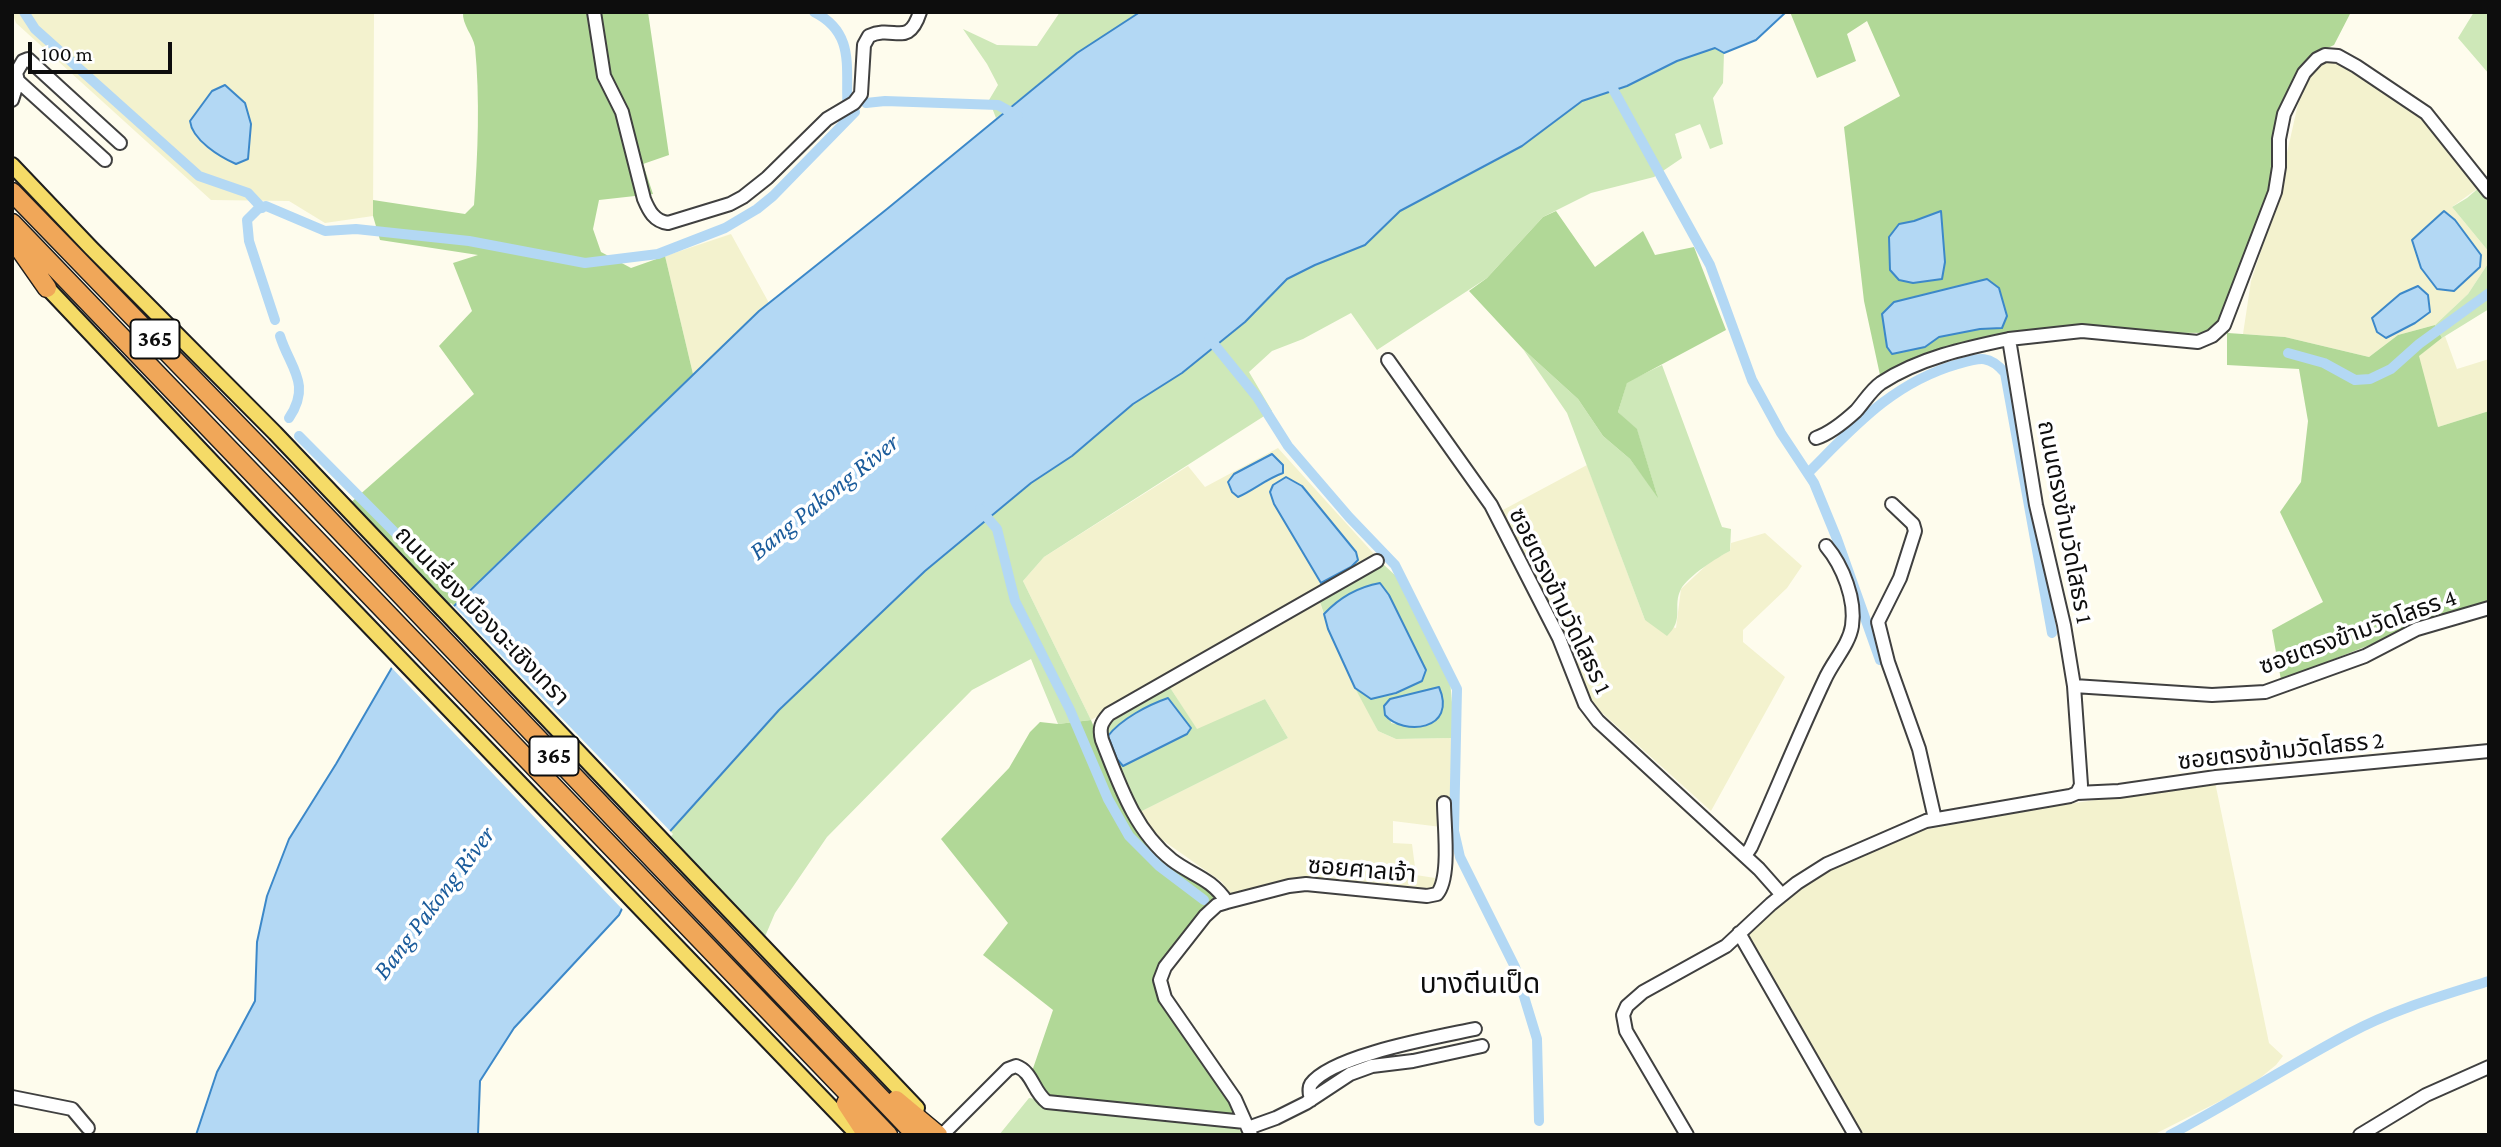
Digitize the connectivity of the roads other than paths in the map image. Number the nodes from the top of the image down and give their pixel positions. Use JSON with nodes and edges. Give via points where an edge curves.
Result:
{"nodes":[{"id":1,"x":594,"y":12,"type":"edge"},
{"id":2,"x":920,"y":12,"type":"edge"},
{"id":3,"x":18,"y":81,"type":"junction"},
{"id":4,"x":12,"y":100,"type":"edge"},
{"id":5,"x":120,"y":143,"type":"dead end"},
{"id":6,"x":105,"y":160,"type":"dead end"},
{"id":7,"x":12,"y":165,"type":"edge"},
{"id":8,"x":12,"y":192,"type":"edge"},
{"id":9,"x":2489,"y":192,"type":"edge"},
{"id":10,"x":12,"y":223,"type":"edge"},
{"id":11,"x":12,"y":238,"type":"edge"},
{"id":12,"x":12,"y":251,"type":"edge"},
{"id":13,"x":47,"y":288,"type":"junction"},
{"id":14,"x":2009,"y":339,"type":"junction"},
{"id":15,"x":1388,"y":360,"type":"dead end"},
{"id":16,"x":1816,"y":438,"type":"dead end"},
{"id":17,"x":1892,"y":504,"type":"dead end"},
{"id":18,"x":1826,"y":546,"type":"dead end"},
{"id":19,"x":1377,"y":561,"type":"dead end"},
{"id":20,"x":2489,"y":608,"type":"edge"},
{"id":21,"x":2074,"y":686,"type":"junction"},
{"id":22,"x":2489,"y":751,"type":"edge"},
{"id":23,"x":2077,"y":793,"type":"junction"},
{"id":24,"x":1444,"y":803,"type":"dead end"},
{"id":25,"x":1935,"y":819,"type":"junction"},
{"id":26,"x":1745,"y":856,"type":"junction"},
{"id":27,"x":1782,"y":895,"type":"junction"},
{"id":28,"x":1227,"y":901,"type":"junction"},
{"id":29,"x":1739,"y":933,"type":"junction"},
{"id":30,"x":1475,"y":1029,"type":"dead end"},
{"id":31,"x":1482,"y":1046,"type":"dead end"},
{"id":32,"x":834,"y":1049,"type":"junction"},
{"id":33,"x":819,"y":1063,"type":"junction"},
{"id":34,"x":2489,"y":1067,"type":"edge"},
{"id":35,"x":12,"y":1097,"type":"edge"},
{"id":36,"x":1311,"y":1100,"type":"junction"},
{"id":37,"x":88,"y":1128,"type":"dead end"},
{"id":38,"x":1248,"y":1128,"type":"edge"},
{"id":39,"x":858,"y":1135,"type":"edge"},
{"id":40,"x":867,"y":1135,"type":"edge"},
{"id":41,"x":888,"y":1135,"type":"edge"},
{"id":42,"x":916,"y":1135,"type":"edge"},
{"id":43,"x":941,"y":1135,"type":"edge"},
{"id":44,"x":1687,"y":1135,"type":"edge"},
{"id":45,"x":1855,"y":1135,"type":"edge"},
{"id":46,"x":2360,"y":1135,"type":"edge"}],
"edges":[{"from":1,"to":2,"type":"street","via":[[604,76],[622,112],[644,199],[649,212],[668,223],[730,204],[767,178],[827,119],[861,94],[864,46],[869,36],[905,34],[913,29]]},
{"from":3,"to":4,"type":"street"},
{"from":3,"to":5,"type":"street","via":[[16,73],[28,59]]},
{"from":3,"to":6,"type":"street"},
{"from":7,"to":43,"type":"main road","name":"ถนนเลี่ยงเมืองฉะเชิงเทรา","number":"365","via":[[314,475]]},
{"from":8,"to":32,"type":"highway","name":"ถนนเลี่ยงเมืองฉะเชิงเทรา","number":"365"},
{"from":9,"to":14,"type":"street","via":[[2426,113],[2356,66],[2325,55],[2304,73],[2284,114],[2275,192],[2219,331],[2198,342],[2082,331]]},
{"from":10,"to":33,"type":"highway","number":"365"},
{"from":11,"to":13,"type":"highway"},
{"from":12,"to":13,"type":"main road","number":"365"},
{"from":13,"to":39,"type":"main road","number":"365"},
{"from":14,"to":16,"type":"street","via":[[1939,357],[1898,374],[1879,384],[1829,433]]},
{"from":14,"to":21,"type":"street","name":"ถนนตรงข้ามวัดโสธร 1","via":[[2036,505]]},
{"from":15,"to":26,"type":"street","name":"ซอยตรงข้ามวัดโสธร 1","via":[[1491,505],[1559,638],[1585,704],[1607,730]]},
{"from":17,"to":25,"type":"street","via":[[1916,531],[1878,622],[1919,749]]},
{"from":18,"to":26,"type":"street","via":[[1850,593],[1850,636],[1826,676]]},
{"from":19,"to":28,"type":"street","via":[[1109,714],[1101,723],[1102,740],[1139,826],[1173,861],[1207,880]]},
{"from":20,"to":21,"type":"street","name":"ซอยตรงข้ามวัดโสธร 4","via":[[2417,629],[2365,656],[2265,692],[2212,695]]},
{"from":21,"to":23,"type":"street","name":"ถนนตรงข้ามวัดโสธร 1","via":[[2082,780]]},
{"from":22,"to":23,"type":"street","name":"ซอยตรงข้ามวัดโสธร 2"},
{"from":23,"to":25,"type":"street"},
{"from":24,"to":28,"type":"street","name":"ซอยศาลเจ้า","via":[[1445,869],[1437,894],[1306,884]]},
{"from":25,"to":27,"type":"street","via":[[1827,864]]},
{"from":26,"to":27,"type":"street","name":"ซอยตรงข้ามวัดโสธร 1"},
{"from":27,"to":29,"type":"street"},
{"from":28,"to":38,"type":"street","name":"ซอยศาลเจ้า","via":[[1199,923],[1165,967],[1160,985],[1168,1004],[1235,1098]]},
{"from":29,"to":44,"type":"street","via":[[1710,956],[1643,992],[1623,1015],[1626,1031]]},
{"from":29,"to":45,"type":"street"},
{"from":30,"to":36,"type":"street","via":[[1365,1054],[1317,1079],[1309,1091]]},
{"from":31,"to":36,"type":"street","via":[[1373,1066],[1350,1074]]},
{"from":32,"to":42,"type":"highway","name":"ถนนเลี่ยงเมืองฉะเชิงเทรา","number":"365"},
{"from":32,"to":43,"type":"highway"},
{"from":33,"to":40,"type":"highway"},
{"from":33,"to":41,"type":"highway","number":"365"},
{"from":34,"to":46,"type":"street","via":[[2426,1095]]},
{"from":35,"to":37,"type":"street","via":[[72,1109]]},
{"from":36,"to":38,"type":"street"},
{"from":38,"to":43,"type":"street","via":[[1047,1102],[1027,1073],[1016,1066]]}]}
